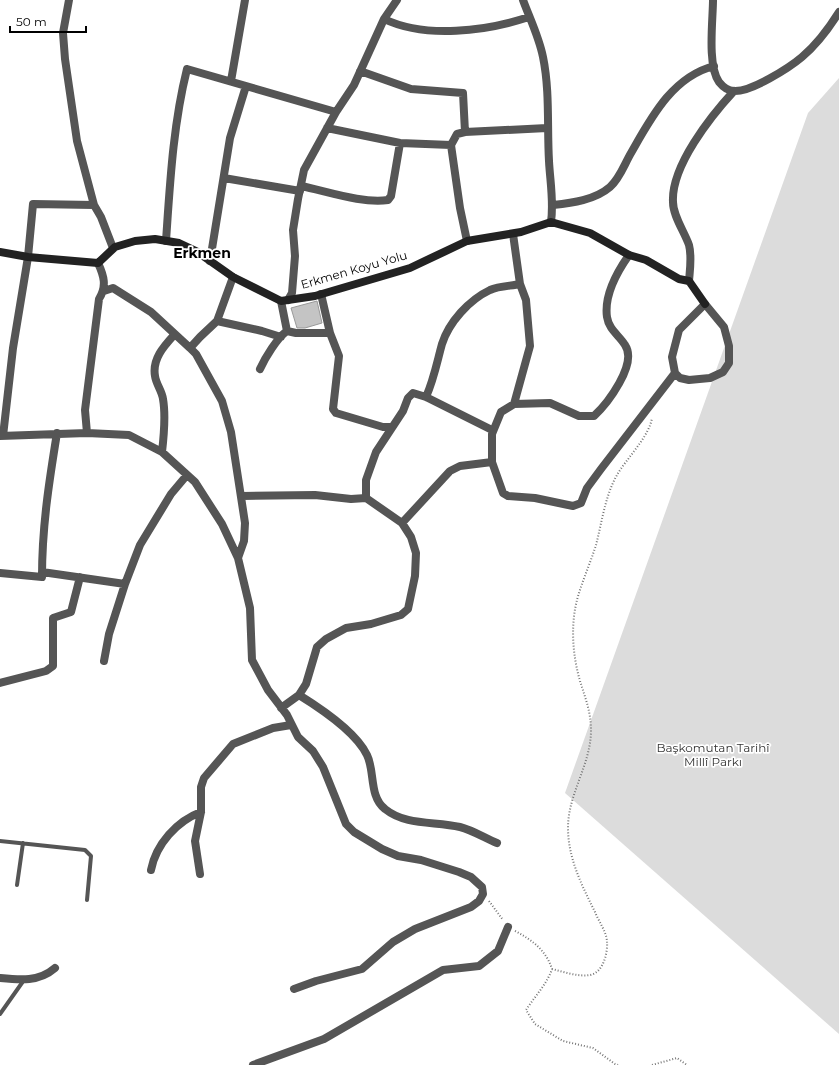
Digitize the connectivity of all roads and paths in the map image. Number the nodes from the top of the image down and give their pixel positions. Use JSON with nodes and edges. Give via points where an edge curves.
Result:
{"nodes":[{"id":1,"x":69,"y":0,"type":"edge"},
{"id":2,"x":245,"y":0,"type":"edge"},
{"id":3,"x":397,"y":0,"type":"edge"},
{"id":4,"x":523,"y":0,"type":"edge"},
{"id":5,"x":714,"y":0,"type":"edge"},
{"id":6,"x":839,"y":12,"type":"edge"},
{"id":7,"x":529,"y":17,"type":"junction"},
{"id":8,"x":384,"y":19,"type":"junction"},
{"id":9,"x":714,"y":66,"type":"junction"},
{"id":10,"x":360,"y":71,"type":"junction"},
{"id":11,"x":231,"y":81,"type":"junction"},
{"id":12,"x":246,"y":86,"type":"junction"},
{"id":13,"x":734,"y":91,"type":"junction"},
{"id":14,"x":336,"y":112,"type":"junction"},
{"id":15,"x":327,"y":128,"type":"junction"},
{"id":16,"x":547,"y":128,"type":"junction"},
{"id":17,"x":465,"y":132,"type":"junction"},
{"id":18,"x":400,"y":143,"type":"junction"},
{"id":19,"x":451,"y":145,"type":"junction"},
{"id":20,"x":224,"y":178,"type":"junction"},
{"id":21,"x":300,"y":189,"type":"junction"},
{"id":22,"x":94,"y":205,"type":"junction"},
{"id":23,"x":553,"y":205,"type":"junction"},
{"id":24,"x":551,"y":222,"type":"junction"},
{"id":25,"x":513,"y":234,"type":"junction"},
{"id":26,"x":166,"y":241,"type":"junction"},
{"id":27,"x":468,"y":241,"type":"junction"},
{"id":28,"x":113,"y":248,"type":"junction"},
{"id":29,"x":0,"y":252,"type":"edge"},
{"id":30,"x":629,"y":255,"type":"junction"},
{"id":31,"x":28,"y":257,"type":"junction"},
{"id":32,"x":210,"y":261,"type":"junction"},
{"id":33,"x":98,"y":263,"type":"junction"},
{"id":34,"x":233,"y":277,"type":"junction"},
{"id":35,"x":689,"y":281,"type":"junction"},
{"id":36,"x":520,"y":284,"type":"junction"},
{"id":37,"x":104,"y":291,"type":"junction"},
{"id":38,"x":321,"y":294,"type":"junction"},
{"id":39,"x":285,"y":301,"type":"junction"},
{"id":40,"x":705,"y":304,"type":"junction"},
{"id":41,"x":217,"y":322,"type":"junction"},
{"id":42,"x":287,"y":331,"type":"junction"},
{"id":43,"x":330,"y":333,"type":"junction"},
{"id":44,"x":174,"y":335,"type":"junction"},
{"id":45,"x":281,"y":337,"type":"junction"},
{"id":46,"x":190,"y":348,"type":"junction"},
{"id":47,"x":260,"y":369,"type":"dead end"},
{"id":48,"x":675,"y":373,"type":"junction"},
{"id":49,"x":426,"y":397,"type":"junction"},
{"id":50,"x":514,"y":404,"type":"junction"},
{"id":51,"x":648,"y":407,"type":"junction"},
{"id":52,"x":391,"y":427,"type":"junction"},
{"id":53,"x":492,"y":430,"type":"junction"},
{"id":54,"x":57,"y":433,"type":"junction"},
{"id":55,"x":87,"y":433,"type":"junction"},
{"id":56,"x":2,"y":436,"type":"edge"},
{"id":57,"x":162,"y":452,"type":"junction"},
{"id":58,"x":492,"y":462,"type":"junction"},
{"id":59,"x":187,"y":475,"type":"junction"},
{"id":60,"x":242,"y":496,"type":"junction"},
{"id":61,"x":366,"y":498,"type":"junction"},
{"id":62,"x":402,"y":524,"type":"junction"},
{"id":63,"x":238,"y":558,"type":"junction"},
{"id":64,"x":42,"y":572,"type":"junction"},
{"id":65,"x":0,"y":573,"type":"edge"},
{"id":66,"x":80,"y":578,"type":"junction"},
{"id":67,"x":125,"y":584,"type":"junction"},
{"id":68,"x":104,"y":661,"type":"dead end"},
{"id":69,"x":0,"y":683,"type":"edge"},
{"id":70,"x":299,"y":696,"type":"junction"},
{"id":71,"x":281,"y":708,"type":"junction"},
{"id":72,"x":291,"y":725,"type":"junction"},
{"id":73,"x":201,"y":812,"type":"junction"},
{"id":74,"x":0,"y":841,"type":"edge"},
{"id":75,"x":23,"y":843,"type":"junction"},
{"id":76,"x":496,"y":843,"type":"dead end"},
{"id":77,"x":151,"y":870,"type":"dead end"},
{"id":78,"x":200,"y":874,"type":"dead end"},
{"id":79,"x":17,"y":885,"type":"dead end"},
{"id":80,"x":483,"y":894,"type":"junction"},
{"id":81,"x":87,"y":900,"type":"dead end"},
{"id":82,"x":508,"y":927,"type":"junction"},
{"id":83,"x":55,"y":968,"type":"dead end"},
{"id":84,"x":552,"y":969,"type":"junction"},
{"id":85,"x":0,"y":978,"type":"edge"},
{"id":86,"x":24,"y":979,"type":"junction"},
{"id":87,"x":294,"y":989,"type":"dead end"},
{"id":88,"x":0,"y":1014,"type":"edge"},
{"id":89,"x":253,"y":1065,"type":"edge"},
{"id":90,"x":618,"y":1065,"type":"edge"},
{"id":91,"x":652,"y":1065,"type":"edge"},
{"id":92,"x":687,"y":1065,"type":"edge"}],
"edges":[{"from":1,"to":22,"type":"street","via":[[63,33],[65,59],[77,141]]},
{"from":2,"to":11,"type":"street"},
{"from":3,"to":8,"type":"street"},
{"from":4,"to":7,"type":"street"},
{"from":5,"to":9,"type":"street","via":[[711,45]]},
{"from":6,"to":13,"type":"street","via":[[831,25],[803,56],[755,85]]},
{"from":7,"to":8,"type":"street","via":[[511,23],[435,32],[411,28]]},
{"from":7,"to":16,"type":"street","via":[[543,57],[547,86]]},
{"from":8,"to":10,"type":"street"},
{"from":9,"to":13,"type":"street","via":[[719,82],[728,90]]},
{"from":9,"to":23,"type":"street","via":[[703,68],[672,89],[611,186],[598,195]]},
{"from":10,"to":14,"type":"street"},
{"from":10,"to":17,"type":"street","via":[[411,89],[463,93]]},
{"from":11,"to":12,"type":"street"},
{"from":11,"to":26,"type":"street","via":[[187,69],[175,140]]},
{"from":12,"to":14,"type":"street"},
{"from":12,"to":20,"type":"street","via":[[230,138]]},
{"from":13,"to":35,"type":"street","via":[[697,137],[675,185],[672,202],[689,246]]},
{"from":14,"to":15,"type":"street"},
{"from":15,"to":18,"type":"street"},
{"from":15,"to":21,"type":"street","via":[[304,170]]},
{"from":16,"to":17,"type":"street"},
{"from":16,"to":23,"type":"street"},
{"from":17,"to":19,"type":"street","via":[[457,134]]},
{"from":18,"to":19,"type":"street"},
{"from":18,"to":21,"type":"street","via":[[391,196],[388,200]]},
{"from":19,"to":27,"type":"street","via":[[460,208]]},
{"from":20,"to":21,"type":"street"},
{"from":20,"to":32,"type":"street"},
{"from":21,"to":39,"type":"street","via":[[293,230],[295,256],[292,292]]},
{"from":22,"to":28,"type":"street"},
{"from":22,"to":31,"type":"street","via":[[32,204]]},
{"from":23,"to":24,"type":"street"},
{"from":24,"to":25,"type":"street","name":"Erkmen Koyu Yolu"},
{"from":24,"to":30,"type":"street","via":[[590,234]]},
{"from":25,"to":27,"type":"street","name":"Erkmen Koyu Yolu"},
{"from":25,"to":36,"type":"street"},
{"from":26,"to":28,"type":"street","via":[[136,241]]},
{"from":26,"to":32,"type":"street","via":[[196,251]]},
{"from":27,"to":38,"type":"street","name":"Erkmen Koyu Yolu","via":[[410,268]]},
{"from":28,"to":33,"type":"street"},
{"from":29,"to":31,"type":"street"},
{"from":30,"to":35,"type":"street","via":[[646,260],[679,279]]},
{"from":30,"to":50,"type":"street","via":[[617,272],[607,302],[610,328],[626,346],[628,361],[606,405],[594,416],[579,416],[550,403]]},
{"from":31,"to":33,"type":"street"},
{"from":31,"to":56,"type":"street","via":[[12,348]]},
{"from":32,"to":34,"type":"street"},
{"from":33,"to":37,"type":"street","via":[[103,274]]},
{"from":34,"to":39,"type":"street"},
{"from":34,"to":41,"type":"street"},
{"from":35,"to":40,"type":"street"},
{"from":36,"to":49,"type":"street","via":[[490,291],[460,313],[442,344],[436,372]]},
{"from":36,"to":50,"type":"street","via":[[526,300],[530,346]]},
{"from":37,"to":44,"type":"street","via":[[113,288],[122,293],[151,312]]},
{"from":37,"to":55,"type":"street","via":[[99,299],[85,410]]},
{"from":38,"to":39,"type":"street","name":"Erkmen Koyu Yolu"},
{"from":38,"to":43,"type":"street"},
{"from":39,"to":42,"type":"street"},
{"from":40,"to":48,"type":"street","via":[[679,330],[672,356]]},
{"from":40,"to":48,"type":"street","via":[[724,327],[729,346],[729,362],[723,372],[710,378],[689,380],[680,378]]},
{"from":41,"to":45,"type":"street"},
{"from":41,"to":46,"type":"street"},
{"from":42,"to":43,"type":"street","via":[[304,334]]},
{"from":42,"to":45,"type":"street"},
{"from":43,"to":52,"type":"street","via":[[339,356],[333,409],[336,413]]},
{"from":44,"to":46,"type":"street"},
{"from":44,"to":57,"type":"street","via":[[159,353],[155,364],[155,376],[163,398],[165,427]]},
{"from":45,"to":47,"type":"street"},
{"from":46,"to":60,"type":"street","via":[[196,354],[222,401],[231,432]]},
{"from":48,"to":51,"type":"street"},
{"from":49,"to":52,"type":"street","via":[[413,393]]},
{"from":49,"to":53,"type":"street"},
{"from":50,"to":53,"type":"street","via":[[501,412]]},
{"from":51,"to":58,"type":"street","via":[[592,482],[581,503],[573,506],[535,498],[508,496],[503,493]]},
{"from":51,"to":84,"type":"path","via":[[652,421],[617,475],[609,495],[596,544],[578,594],[574,616],[574,652],[589,706],[591,731],[588,754],[571,801],[569,850],[587,897],[604,930],[607,941],[606,953],[600,969],[593,974],[570,974]]},
{"from":52,"to":61,"type":"street","via":[[376,452],[367,476]]},
{"from":53,"to":58,"type":"street"},
{"from":54,"to":55,"type":"street"},
{"from":54,"to":56,"type":"street"},
{"from":54,"to":64,"type":"street","via":[[41,552]]},
{"from":55,"to":57,"type":"street","via":[[129,435]]},
{"from":57,"to":59,"type":"street"},
{"from":58,"to":62,"type":"street","via":[[460,466],[450,471]]},
{"from":59,"to":63,"type":"street","via":[[195,482],[222,524]]},
{"from":59,"to":67,"type":"street","via":[[171,494],[140,545]]},
{"from":60,"to":61,"type":"street","via":[[315,495]]},
{"from":60,"to":63,"type":"street","via":[[244,542]]},
{"from":61,"to":62,"type":"street"},
{"from":62,"to":70,"type":"street","via":[[411,537],[416,553],[415,576],[408,609],[401,615],[346,628],[326,639],[317,647],[306,684]]},
{"from":63,"to":71,"type":"street","via":[[250,608],[252,660]]},
{"from":64,"to":65,"type":"street","via":[[42,577]]},
{"from":64,"to":66,"type":"street"},
{"from":66,"to":67,"type":"street"},
{"from":66,"to":69,"type":"street","via":[[71,612],[53,618],[53,666],[46,671]]},
{"from":67,"to":68,"type":"street","via":[[109,634]]},
{"from":70,"to":71,"type":"street"},
{"from":70,"to":76,"type":"street","via":[[331,716],[353,737],[367,755],[376,795],[383,807],[394,816],[461,827]]},
{"from":71,"to":72,"type":"street"},
{"from":72,"to":73,"type":"street","via":[[273,728],[233,744],[204,778],[201,787]]},
{"from":72,"to":80,"type":"street","via":[[320,762],[346,824],[354,832],[398,856],[421,860],[470,877],[482,888]]},
{"from":73,"to":77,"type":"street","via":[[176,826],[158,850]]},
{"from":73,"to":78,"type":"street","via":[[195,841]]},
{"from":74,"to":75,"type":"lane"},
{"from":75,"to":79,"type":"lane"},
{"from":75,"to":81,"type":"lane","via":[[82,849],[88,852],[91,856]]},
{"from":80,"to":82,"type":"path"},
{"from":80,"to":87,"type":"street","via":[[480,901],[471,906],[415,929],[393,942],[362,969]]},
{"from":82,"to":84,"type":"path","via":[[527,937],[540,948]]},
{"from":82,"to":89,"type":"street","via":[[498,951],[479,966],[443,970],[324,1039]]},
{"from":83,"to":86,"type":"street","via":[[47,975],[36,979]]},
{"from":84,"to":90,"type":"path","via":[[548,981],[526,1010],[536,1024],[563,1041],[593,1048]]},
{"from":85,"to":86,"type":"street"},
{"from":86,"to":88,"type":"lane"},
{"from":91,"to":92,"type":"path","via":[[677,1058]]}]}
